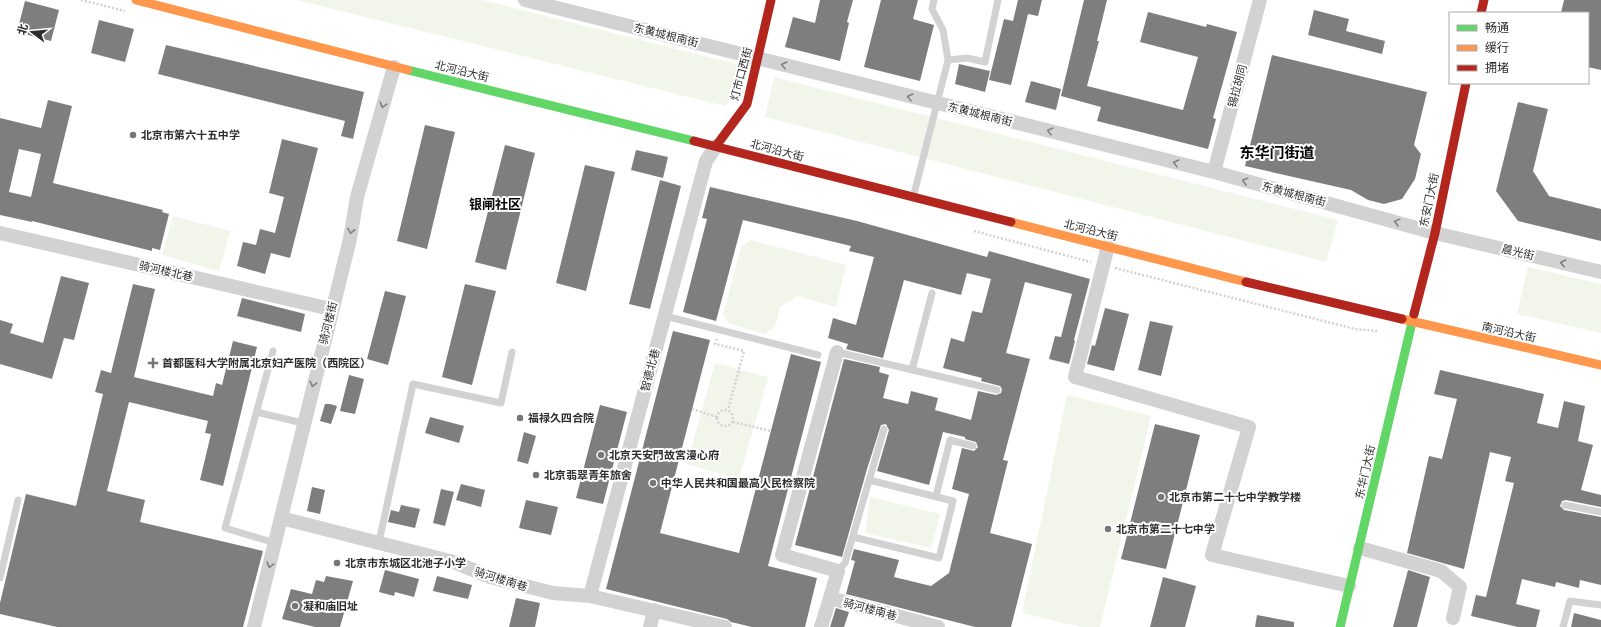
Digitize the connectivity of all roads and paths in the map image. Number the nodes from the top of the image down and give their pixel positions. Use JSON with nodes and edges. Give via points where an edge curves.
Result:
{"nodes":[{"id":1,"x":136,"y":0,"type":"edge"},
{"id":2,"x":525,"y":0,"type":"edge"},
{"id":3,"x":771,"y":0,"type":"edge"},
{"id":4,"x":934,"y":0,"type":"edge"},
{"id":5,"x":998,"y":0,"type":"edge"},
{"id":6,"x":1260,"y":0,"type":"edge"},
{"id":7,"x":1484,"y":0,"type":"edge"},
{"id":8,"x":1481,"y":12,"type":"edge"},
{"id":9,"x":758,"y":58,"type":"junction"},
{"id":10,"x":948,"y":60,"type":"junction"},
{"id":11,"x":394,"y":67,"type":"junction"},
{"id":12,"x":1466,"y":84,"type":"edge"},
{"id":13,"x":937,"y":103,"type":"junction"},
{"id":14,"x":716,"y":146,"type":"junction"},
{"id":15,"x":1214,"y":172,"type":"junction"},
{"id":16,"x":913,"y":198,"type":"junction"},
{"id":17,"x":0,"y":233,"type":"edge"},
{"id":18,"x":1435,"y":233,"type":"junction"},
{"id":19,"x":1108,"y":246,"type":"junction"},
{"id":20,"x":1601,"y":272,"type":"edge"},
{"id":21,"x":932,"y":293,"type":"dead end"},
{"id":22,"x":331,"y":309,"type":"junction"},
{"id":23,"x":665,"y":316,"type":"junction"},
{"id":24,"x":1412,"y":322,"type":"junction"},
{"id":25,"x":719,"y":330,"type":"junction"},
{"id":26,"x":273,"y":351,"type":"dead end"},
{"id":27,"x":512,"y":352,"type":"dead end"},
{"id":28,"x":837,"y":352,"type":"joint"},
{"id":29,"x":818,"y":355,"type":"dead end"},
{"id":30,"x":1601,"y":365,"type":"edge"},
{"id":31,"x":912,"y":370,"type":"junction"},
{"id":32,"x":997,"y":390,"type":"dead end"},
{"id":33,"x":692,"y":409,"type":"dead end"},
{"id":34,"x":728,"y":410,"type":"junction"},
{"id":35,"x":256,"y":412,"type":"junction"},
{"id":36,"x":717,"y":417,"type":"junction"},
{"id":37,"x":733,"y":422,"type":"junction"},
{"id":38,"x":303,"y":423,"type":"junction"},
{"id":39,"x":884,"y":429,"type":"dead end"},
{"id":40,"x":771,"y":431,"type":"dead end"},
{"id":41,"x":973,"y":446,"type":"dead end"},
{"id":42,"x":869,"y":480,"type":"junction"},
{"id":43,"x":936,"y":496,"type":"junction"},
{"id":44,"x":18,"y":500,"type":"dead end"},
{"id":45,"x":1564,"y":504,"type":"dead end"},
{"id":46,"x":1601,"y":512,"type":"edge"},
{"id":47,"x":281,"y":518,"type":"junction"},
{"id":48,"x":853,"y":537,"type":"junction"},
{"id":49,"x":379,"y":542,"type":"junction"},
{"id":50,"x":276,"y":543,"type":"junction"},
{"id":51,"x":1360,"y":548,"type":"junction"},
{"id":52,"x":838,"y":571,"type":"junction"},
{"id":53,"x":0,"y":578,"type":"edge"},
{"id":54,"x":1349,"y":586,"type":"junction"},
{"id":55,"x":590,"y":596,"type":"junction"},
{"id":56,"x":830,"y":598,"type":"junction"},
{"id":57,"x":1601,"y":606,"type":"edge"},
{"id":58,"x":654,"y":610,"type":"junction"},
{"id":59,"x":1453,"y":618,"type":"dead end"},
{"id":60,"x":254,"y":627,"type":"edge"},
{"id":61,"x":650,"y":627,"type":"edge"},
{"id":62,"x":725,"y":627,"type":"edge"},
{"id":63,"x":821,"y":627,"type":"edge"},
{"id":64,"x":938,"y":627,"type":"edge"},
{"id":65,"x":1340,"y":627,"type":"edge"},
{"id":66,"x":1563,"y":627,"type":"edge"}],
"edges":[{"from":1,"to":11,"type":"main road","name":"北河沿大街"},
{"from":2,"to":9,"type":"street","name":"东黄城根南街"},
{"from":3,"to":9,"type":"main road","name":"灯市口西街"},
{"from":4,"to":10,"type":"lane","via":[[932,9],[943,30]]},
{"from":5,"to":10,"type":"lane","via":[[985,62],[967,58]]},
{"from":6,"to":15,"type":"street","name":"锡拉胡同"},
{"from":7,"to":8,"type":"main road"},
{"from":13,"to":9,"type":"street","name":"东黄城根南街","one_way":true},
{"from":9,"to":14,"type":"main road","name":"灯市口西街","via":[[747,104]]},
{"from":10,"to":13,"type":"lane"},
{"from":11,"to":14,"type":"main road","name":"北河沿大街"},
{"from":11,"to":22,"type":"street","name":"骑河楼街","one_way":true,"via":[[357,197],[350,239]]},
{"from":12,"to":18,"type":"main road","name":"东安门大街"},
{"from":15,"to":13,"type":"street","name":"东黄城根南街","one_way":true},
{"from":13,"to":16,"type":"lane"},
{"from":14,"to":16,"type":"main road","name":"北河沿大街"},
{"from":14,"to":23,"type":"street","name":"智德北巷","via":[[706,161]]},
{"from":18,"to":15,"type":"street","name":"东黄城根南街","one_way":true},
{"from":16,"to":19,"type":"main road","name":"北河沿大街"},
{"from":17,"to":22,"type":"street","name":"骑河楼北巷"},
{"from":20,"to":18,"type":"street","name":"晨光街","one_way":true},
{"from":18,"to":24,"type":"main road","name":"东安门大街"},
{"from":19,"to":24,"type":"main road","name":"北河沿大街"},
{"from":19,"to":54,"type":"street","via":[[1075,377],[1249,427],[1212,555]]},
{"from":21,"to":31,"type":"lane"},
{"from":22,"to":38,"type":"street","name":"骑河楼街","one_way":true},
{"from":23,"to":25,"type":"lane"},
{"from":23,"to":55,"type":"street","name":"智德北巷"},
{"from":24,"to":30,"type":"main road","name":"南河沿大街"},
{"from":24,"to":51,"type":"main road","name":"东华门大街"},
{"from":25,"to":29,"type":"lane"},
{"from":25,"to":34,"type":"path","via":[[715,344],[744,351]]},
{"from":26,"to":35,"type":"lane"},
{"from":27,"to":49,"type":"lane","via":[[501,403],[413,384]]},
{"from":28,"to":31,"type":"lane"},
{"from":28,"to":52,"type":"street","via":[[782,555]]},
{"from":31,"to":32,"type":"lane"},
{"from":33,"to":36,"type":"path"},
{"from":34,"to":36,"type":"path","via":[[720,412]]},
{"from":34,"to":37,"type":"path","via":[[732,413]]},
{"from":35,"to":38,"type":"lane"},
{"from":35,"to":50,"type":"lane","via":[[225,528]]},
{"from":36,"to":37,"type":"path","via":[[718,422],[724,427]]},
{"from":37,"to":40,"type":"path"},
{"from":38,"to":47,"type":"street","name":"骑河楼街"},
{"from":39,"to":42,"type":"lane"},
{"from":41,"to":43,"type":"lane","via":[[950,440]]},
{"from":42,"to":43,"type":"lane"},
{"from":42,"to":48,"type":"lane"},
{"from":43,"to":48,"type":"lane","via":[[953,501],[939,558]]},
{"from":44,"to":53,"type":"lane"},
{"from":45,"to":46,"type":"lane"},
{"from":47,"to":49,"type":"street","name":"骑河楼南巷"},
{"from":47,"to":50,"type":"street","name":"骑河楼街"},
{"from":48,"to":52,"type":"lane","via":[[845,563]]},
{"from":49,"to":55,"type":"street","name":"骑河楼南巷","via":[[454,562],[490,578],[553,593]]},
{"from":50,"to":60,"type":"street","name":"骑河楼街","one_way":true},
{"from":51,"to":54,"type":"main road","name":"东华门大街"},
{"from":51,"to":59,"type":"street","via":[[1441,571],[1460,587]]},
{"from":52,"to":56,"type":"street"},
{"from":54,"to":65,"type":"main road","name":"东华门大街"},
{"from":55,"to":58,"type":"street","name":"骑河楼南巷"},
{"from":56,"to":63,"type":"street","name":"骑河楼南巷"},
{"from":56,"to":64,"type":"street","name":"骑河楼南巷"},
{"from":57,"to":66,"type":"lane","via":[[1570,601]]},
{"from":58,"to":61,"type":"street"},
{"from":58,"to":62,"type":"street","name":"骑河楼南巷"}]}
